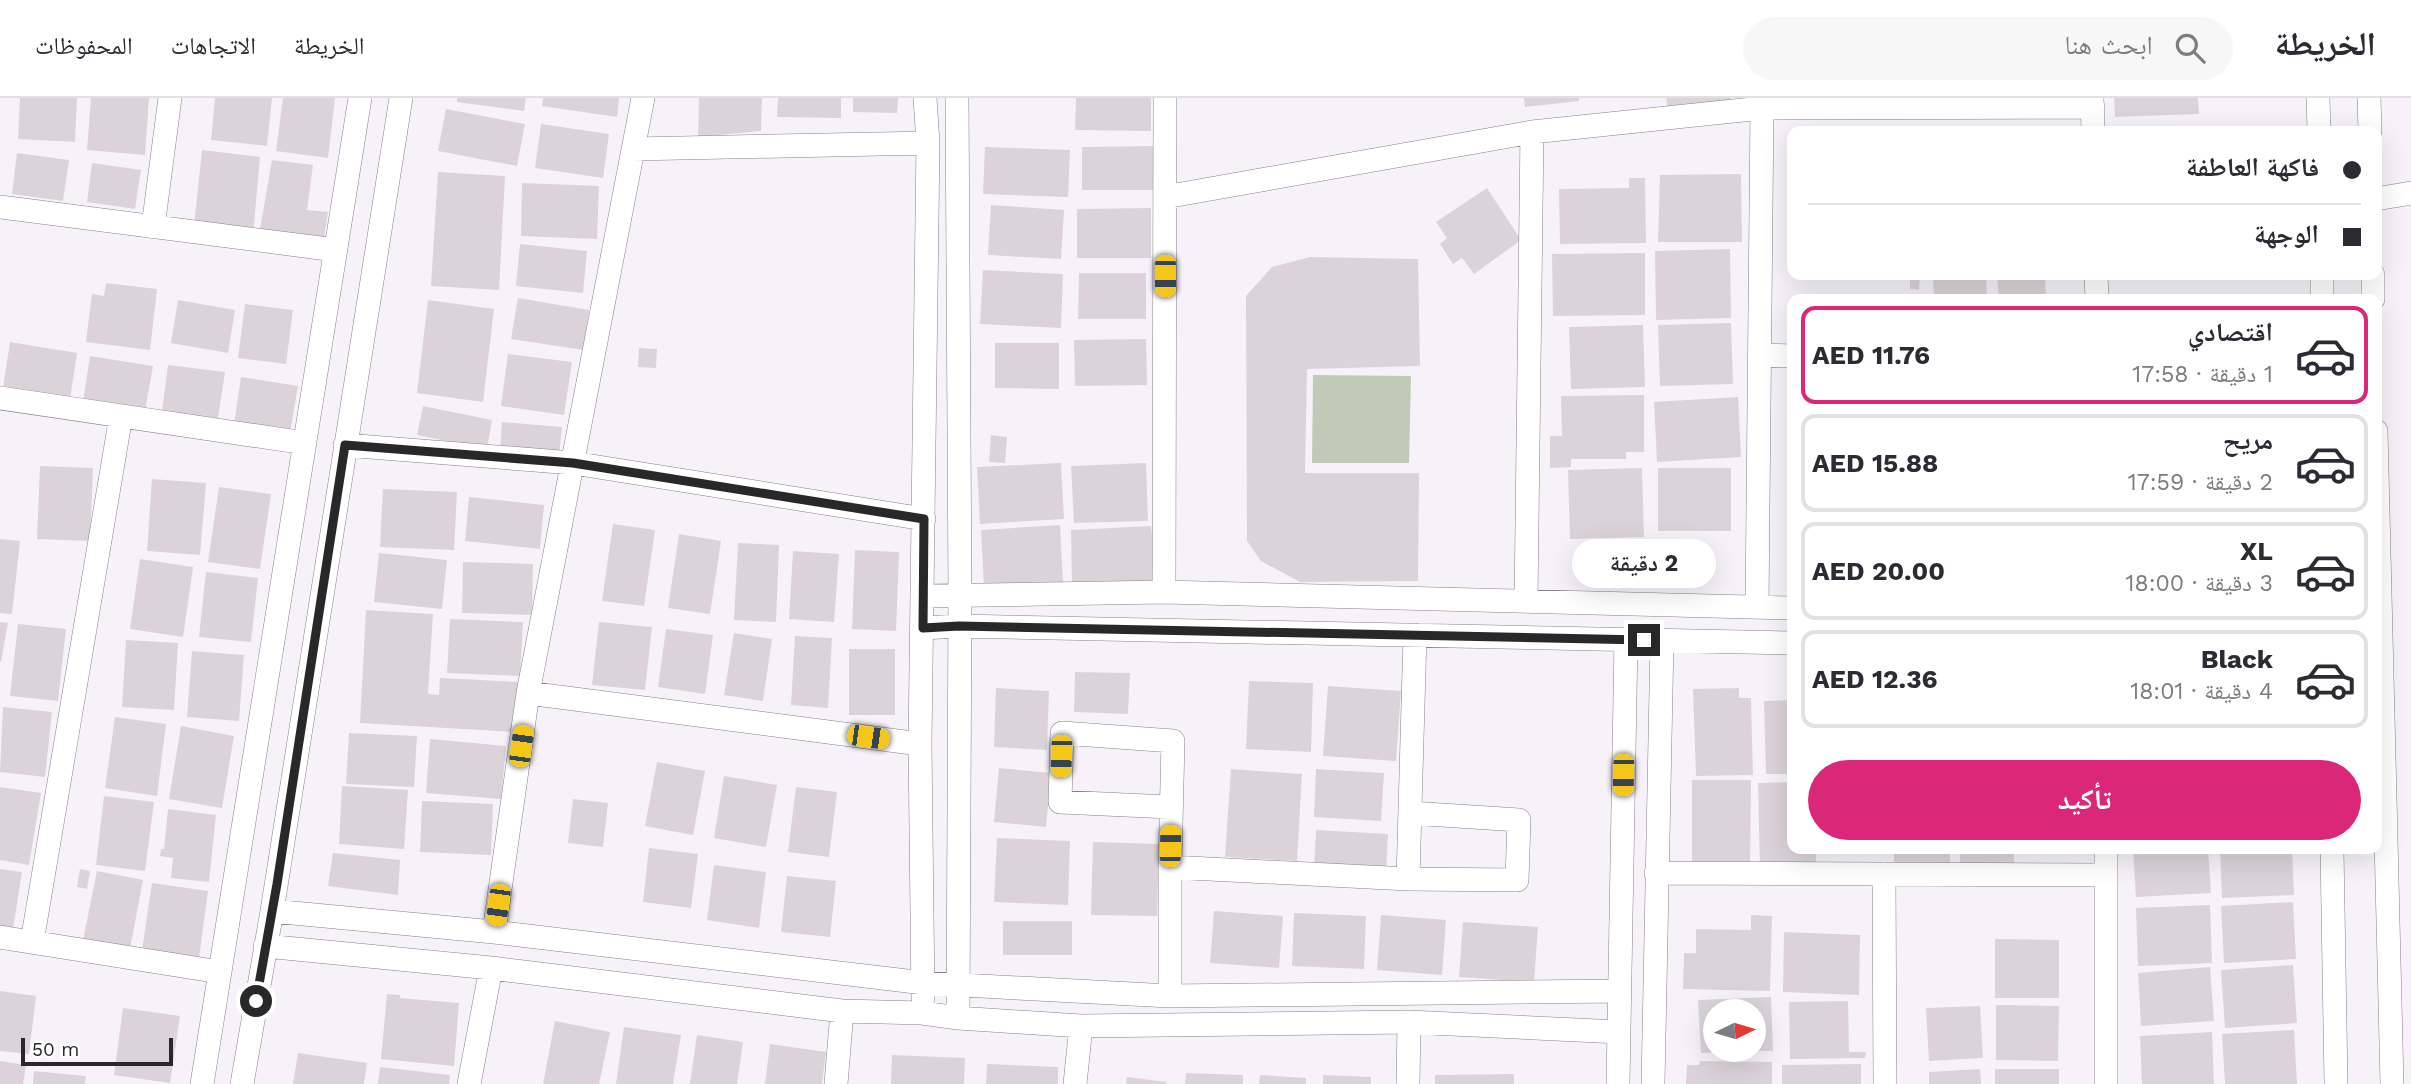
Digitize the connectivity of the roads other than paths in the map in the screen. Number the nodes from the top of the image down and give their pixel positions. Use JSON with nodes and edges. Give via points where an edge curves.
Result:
{"nodes":[{"id":1,"x":170,"y":98,"type":"edge"},
{"id":2,"x":360,"y":98,"type":"edge"},
{"id":3,"x":401,"y":98,"type":"edge"},
{"id":4,"x":643,"y":98,"type":"edge"},
{"id":5,"x":925,"y":98,"type":"edge"},
{"id":6,"x":957,"y":98,"type":"edge"},
{"id":7,"x":1165,"y":98,"type":"edge"},
{"id":8,"x":2318,"y":98,"type":"edge"},
{"id":9,"x":2369,"y":98,"type":"edge"},
{"id":10,"x":2093,"y":102,"type":"edge"},
{"id":11,"x":1762,"y":108,"type":"junction"},
{"id":12,"x":2093,"y":126,"type":"edge"},
{"id":13,"x":2319,"y":126,"type":"edge"},
{"id":14,"x":2370,"y":126,"type":"edge"},
{"id":15,"x":1532,"y":132,"type":"junction"},
{"id":16,"x":928,"y":143,"type":"junction"},
{"id":17,"x":633,"y":149,"type":"junction"},
{"id":18,"x":2411,"y":193,"type":"edge"},
{"id":19,"x":1165,"y":197,"type":"junction"},
{"id":20,"x":2382,"y":198,"type":"edge"},
{"id":21,"x":0,"y":207,"type":"edge"},
{"id":22,"x":153,"y":227,"type":"junction"},
{"id":23,"x":336,"y":250,"type":"junction"},
{"id":24,"x":1760,"y":355,"type":"junction"},
{"id":25,"x":1787,"y":356,"type":"edge"},
{"id":26,"x":0,"y":398,"type":"edge"},
{"id":27,"x":121,"y":416,"type":"junction"},
{"id":28,"x":305,"y":443,"type":"junction"},
{"id":29,"x":345,"y":445,"type":"junction"},
{"id":30,"x":573,"y":463,"type":"junction"},
{"id":31,"x":924,"y":519,"type":"junction"},
{"id":32,"x":2382,"y":574,"type":"edge"},
{"id":33,"x":1164,"y":592,"type":"junction"},
{"id":34,"x":923,"y":596,"type":"junction"},
{"id":35,"x":960,"y":596,"type":"junction"},
{"id":36,"x":1527,"y":601,"type":"junction"},
{"id":37,"x":1757,"y":607,"type":"junction"},
{"id":38,"x":1787,"y":608,"type":"edge"},
{"id":39,"x":959,"y":626,"type":"junction"},
{"id":40,"x":923,"y":628,"type":"junction"},
{"id":41,"x":1415,"y":635,"type":"junction"},
{"id":42,"x":1626,"y":640,"type":"junction"},
{"id":43,"x":1662,"y":641,"type":"junction"},
{"id":44,"x":1787,"y":643,"type":"edge"},
{"id":45,"x":528,"y":693,"type":"junction"},
{"id":46,"x":920,"y":744,"type":"junction"},
{"id":47,"x":1170,"y":807,"type":"junction"},
{"id":48,"x":1410,"y":813,"type":"junction"},
{"id":49,"x":2106,"y":854,"type":"edge"},
{"id":50,"x":2332,"y":854,"type":"edge"},
{"id":51,"x":1170,"y":867,"type":"junction"},
{"id":52,"x":1656,"y":873,"type":"junction"},
{"id":53,"x":1884,"y":874,"type":"junction"},
{"id":54,"x":2106,"y":875,"type":"junction"},
{"id":55,"x":1408,"y":879,"type":"junction"},
{"id":56,"x":272,"y":911,"type":"junction"},
{"id":57,"x":494,"y":932,"type":"junction"},
{"id":58,"x":0,"y":937,"type":"edge"},
{"id":59,"x":32,"y":942,"type":"junction"},
{"id":60,"x":265,"y":946,"type":"junction"},
{"id":61,"x":491,"y":968,"type":"junction"},
{"id":62,"x":220,"y":972,"type":"junction"},
{"id":63,"x":924,"y":983,"type":"junction"},
{"id":64,"x":958,"y":983,"type":"junction"},
{"id":65,"x":1619,"y":991,"type":"junction"},
{"id":66,"x":1170,"y":996,"type":"junction"},
{"id":67,"x":2400,"y":1003,"type":"edge"},
{"id":68,"x":842,"y":1012,"type":"junction"},
{"id":69,"x":922,"y":1013,"type":"junction"},
{"id":70,"x":958,"y":1018,"type":"junction"},
{"id":71,"x":1409,"y":1022,"type":"junction"},
{"id":72,"x":1081,"y":1026,"type":"junction"},
{"id":73,"x":1619,"y":1032,"type":"junction"},
{"id":74,"x":2401,"y":1046,"type":"edge"},
{"id":75,"x":202,"y":1084,"type":"edge"},
{"id":76,"x":242,"y":1084,"type":"edge"},
{"id":77,"x":469,"y":1084,"type":"edge"},
{"id":78,"x":836,"y":1084,"type":"edge"},
{"id":79,"x":1075,"y":1084,"type":"edge"},
{"id":80,"x":1408,"y":1084,"type":"edge"},
{"id":81,"x":1618,"y":1084,"type":"edge"},
{"id":82,"x":1653,"y":1084,"type":"edge"},
{"id":83,"x":1885,"y":1084,"type":"edge"},
{"id":84,"x":2106,"y":1084,"type":"edge"},
{"id":85,"x":2336,"y":1084,"type":"edge"},
{"id":86,"x":2392,"y":1084,"type":"edge"}],
"edges":[{"from":1,"to":22,"type":"street"},
{"from":2,"to":23,"type":"street"},
{"from":3,"to":29,"type":"street"},
{"from":4,"to":17,"type":"street"},
{"from":5,"to":16,"type":"street"},
{"from":6,"to":35,"type":"street"},
{"from":7,"to":19,"type":"street"},
{"from":8,"to":13,"type":"street"},
{"from":9,"to":14,"type":"street"},
{"from":10,"to":11,"type":"street"},
{"from":10,"to":12,"type":"street"},
{"from":11,"to":15,"type":"street"},
{"from":11,"to":24,"type":"street"},
{"from":15,"to":19,"type":"street"},
{"from":15,"to":36,"type":"street"},
{"from":16,"to":17,"type":"street"},
{"from":16,"to":31,"type":"street"},
{"from":17,"to":30,"type":"street"},
{"from":18,"to":20,"type":"street"},
{"from":19,"to":33,"type":"street"},
{"from":21,"to":22,"type":"street"},
{"from":22,"to":23,"type":"street"},
{"from":23,"to":28,"type":"street"},
{"from":24,"to":25,"type":"street"},
{"from":24,"to":37,"type":"street"},
{"from":26,"to":27,"type":"street"},
{"from":27,"to":28,"type":"street"},
{"from":27,"to":59,"type":"street"},
{"from":28,"to":62,"type":"street"},
{"from":29,"to":30,"type":"street"},
{"from":29,"to":56,"type":"street"},
{"from":30,"to":31,"type":"street"},
{"from":30,"to":45,"type":"street"},
{"from":31,"to":34,"type":"street"},
{"from":32,"to":67,"type":"street"},
{"from":33,"to":35,"type":"street"},
{"from":33,"to":36,"type":"street"},
{"from":34,"to":35,"type":"street"},
{"from":34,"to":40,"type":"street"},
{"from":35,"to":39,"type":"street"},
{"from":36,"to":37,"type":"street"},
{"from":37,"to":38,"type":"street"},
{"from":39,"to":40,"type":"street"},
{"from":39,"to":41,"type":"street"},
{"from":39,"to":64,"type":"street"},
{"from":40,"to":46,"type":"street"},
{"from":41,"to":42,"type":"street"},
{"from":41,"to":48,"type":"street"},
{"from":42,"to":43,"type":"street"},
{"from":42,"to":65,"type":"street"},
{"from":43,"to":44,"type":"street"},
{"from":43,"to":52,"type":"street"},
{"from":45,"to":46,"type":"street"},
{"from":45,"to":57,"type":"street"},
{"from":46,"to":63,"type":"street"},
{"from":47,"to":47,"type":"street","via":[[1173,741],[1062,733],[1060,802]]},
{"from":47,"to":51,"type":"street"},
{"from":48,"to":55,"type":"street"},
{"from":48,"to":55,"type":"street","via":[[1519,820],[1517,880]]},
{"from":49,"to":54,"type":"street"},
{"from":50,"to":85,"type":"street"},
{"from":51,"to":55,"type":"street"},
{"from":51,"to":66,"type":"street"},
{"from":52,"to":53,"type":"street"},
{"from":52,"to":82,"type":"street"},
{"from":53,"to":54,"type":"street"},
{"from":53,"to":83,"type":"street"},
{"from":54,"to":84,"type":"street"},
{"from":56,"to":57,"type":"street"},
{"from":56,"to":60,"type":"street"},
{"from":57,"to":63,"type":"street"},
{"from":58,"to":59,"type":"street"},
{"from":59,"to":62,"type":"street"},
{"from":60,"to":61,"type":"street"},
{"from":60,"to":76,"type":"street"},
{"from":61,"to":68,"type":"street"},
{"from":61,"to":77,"type":"street"},
{"from":62,"to":75,"type":"street"},
{"from":63,"to":64,"type":"street"},
{"from":63,"to":69,"type":"street"},
{"from":64,"to":66,"type":"street"},
{"from":64,"to":70,"type":"street"},
{"from":65,"to":66,"type":"street"},
{"from":65,"to":73,"type":"street"},
{"from":67,"to":74,"type":"street"},
{"from":68,"to":69,"type":"street"},
{"from":68,"to":78,"type":"street"},
{"from":69,"to":70,"type":"street"},
{"from":70,"to":72,"type":"street"},
{"from":71,"to":72,"type":"street"},
{"from":71,"to":73,"type":"street"},
{"from":71,"to":80,"type":"street"},
{"from":72,"to":79,"type":"street"},
{"from":73,"to":81,"type":"street"},
{"from":74,"to":86,"type":"street"}]}
